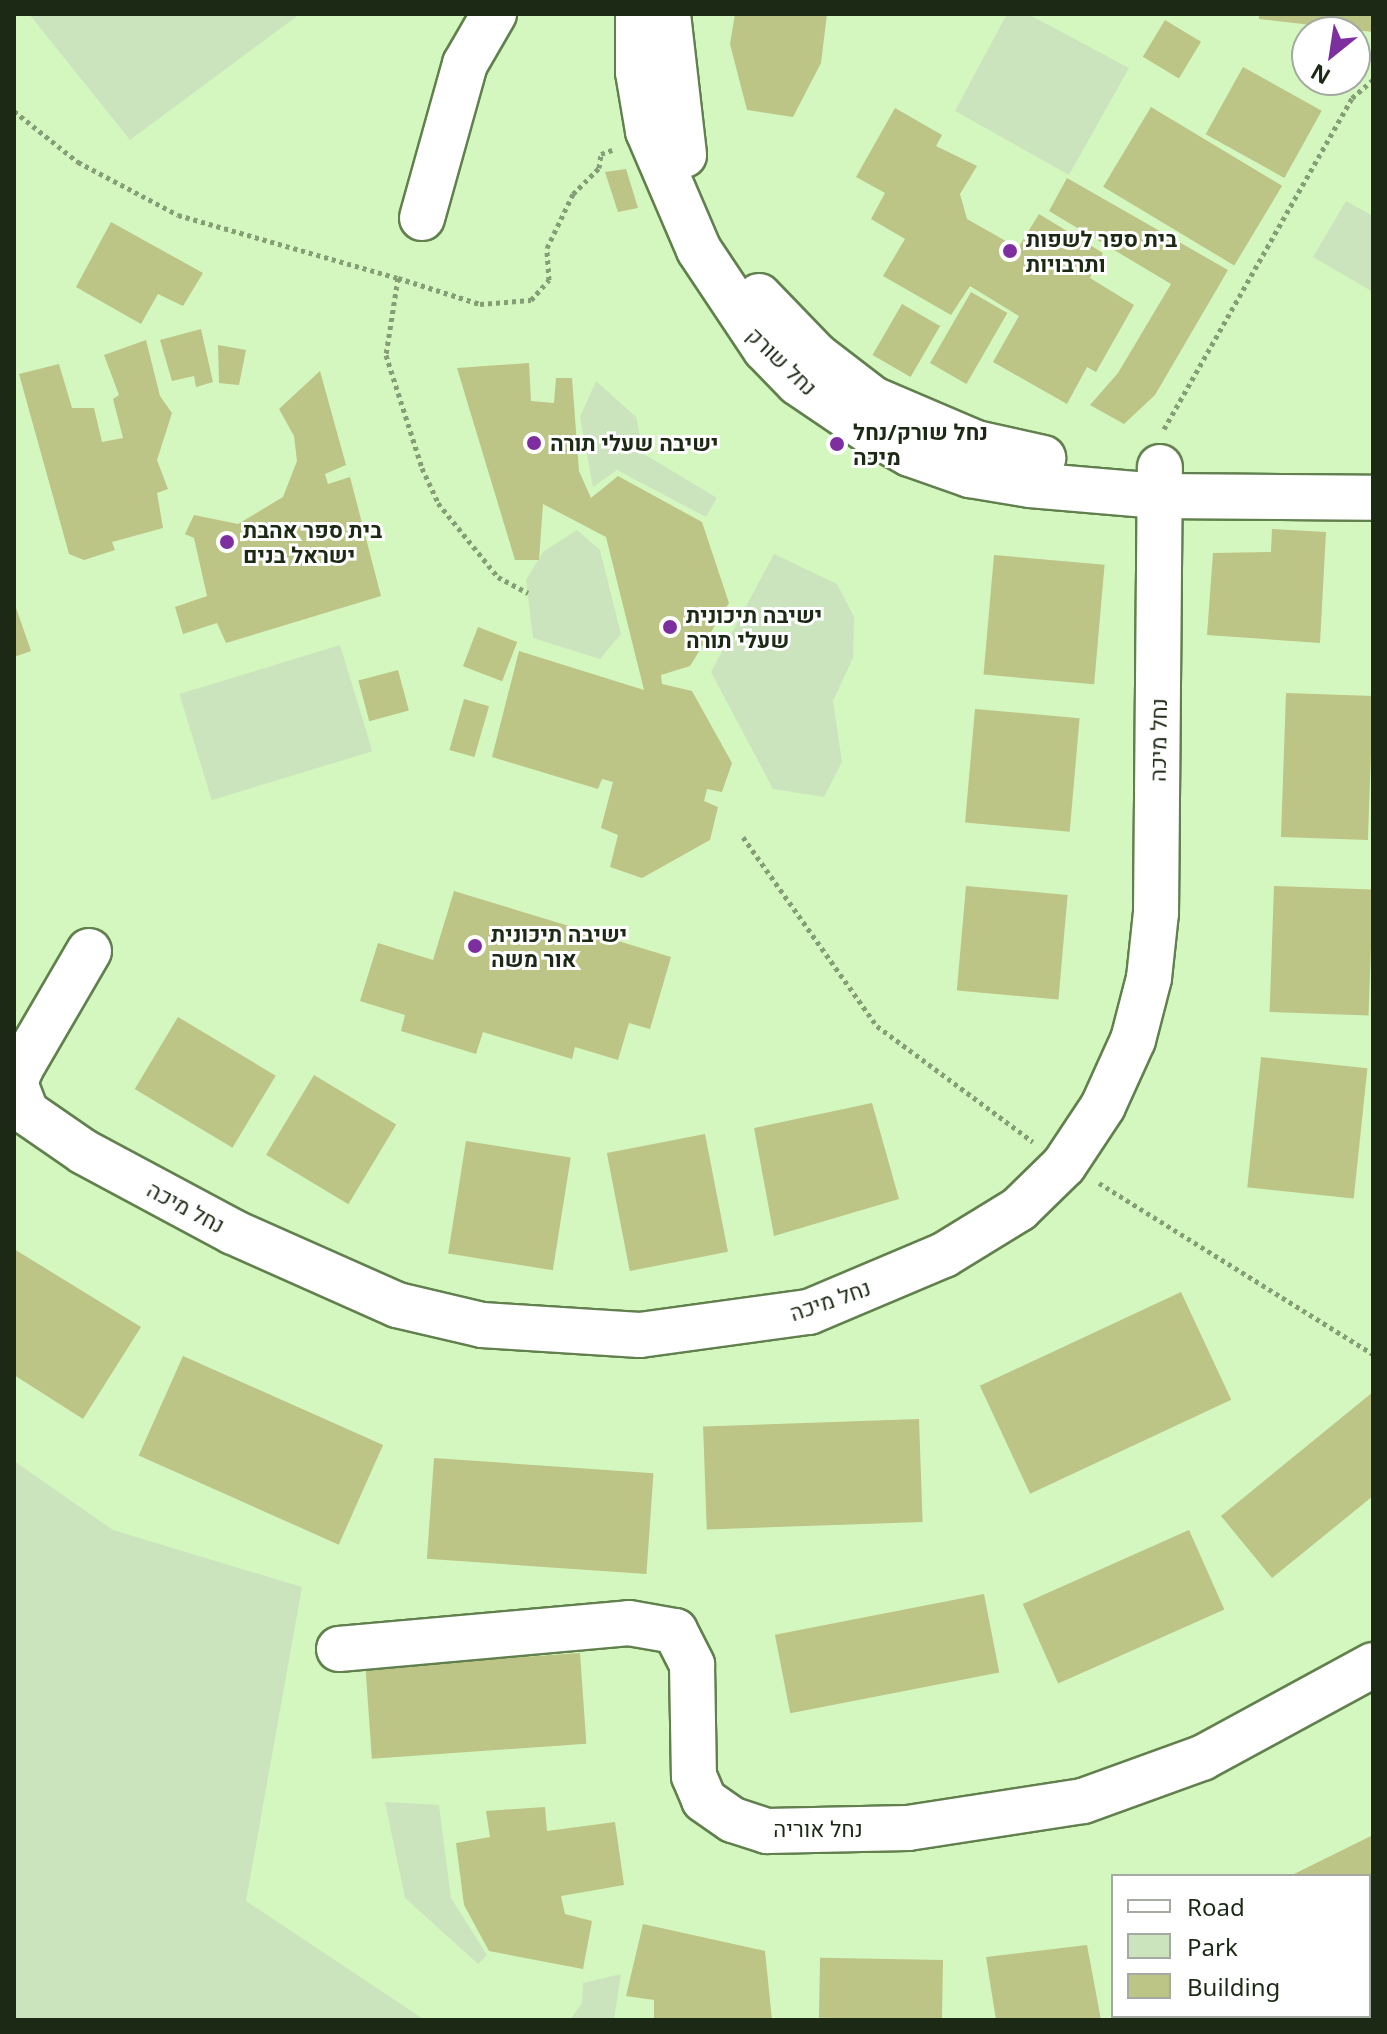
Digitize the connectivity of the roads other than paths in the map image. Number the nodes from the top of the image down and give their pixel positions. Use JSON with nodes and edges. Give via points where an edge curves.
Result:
{"nodes":[{"id":1,"x":494,"y":14,"type":"edge"},
{"id":2,"x":638,"y":14,"type":"edge"},
{"id":3,"x":668,"y":14,"type":"edge"},
{"id":4,"x":422,"y":218,"type":"dead end"},
{"id":5,"x":1160,"y":466,"type":"junction"},
{"id":6,"x":1373,"y":471,"type":"edge"},
{"id":7,"x":1373,"y":498,"type":"edge"},
{"id":8,"x":89,"y":951,"type":"dead end"},
{"id":9,"x":339,"y":1649,"type":"dead end"},
{"id":10,"x":1373,"y":1665,"type":"edge"}],
"edges":[{"from":1,"to":4,"type":"street","via":[[465,64]]},
{"from":2,"to":5,"type":"street","name":"נחל שורק","via":[[638,72],[651,136],[699,250],[737,314],[798,383],[910,454],[970,475]]},
{"from":3,"to":5,"type":"street","name":"נחל שורק","via":[[670,67],[689,177],[719,236],[785,327],[873,399],[976,443],[1033,457]]},
{"from":5,"to":6,"type":"street","name":"נחל שורק"},
{"from":5,"to":7,"type":"street","name":"נחל שורק"},
{"from":5,"to":8,"type":"street","name":"נחל מיכה","via":[[1156,898],[1149,978],[1120,1074],[1064,1165],[979,1239],[809,1312],[640,1335],[482,1325],[397,1305],[316,1271],[84,1152],[26,1112],[15,1083]]},
{"from":9,"to":10,"type":"street","name":"נחל אוריה","via":[[629,1623],[675,1631],[692,1665],[694,1776],[704,1800],[733,1820],[767,1831],[908,1828],[1083,1801],[1202,1758]]}]}
